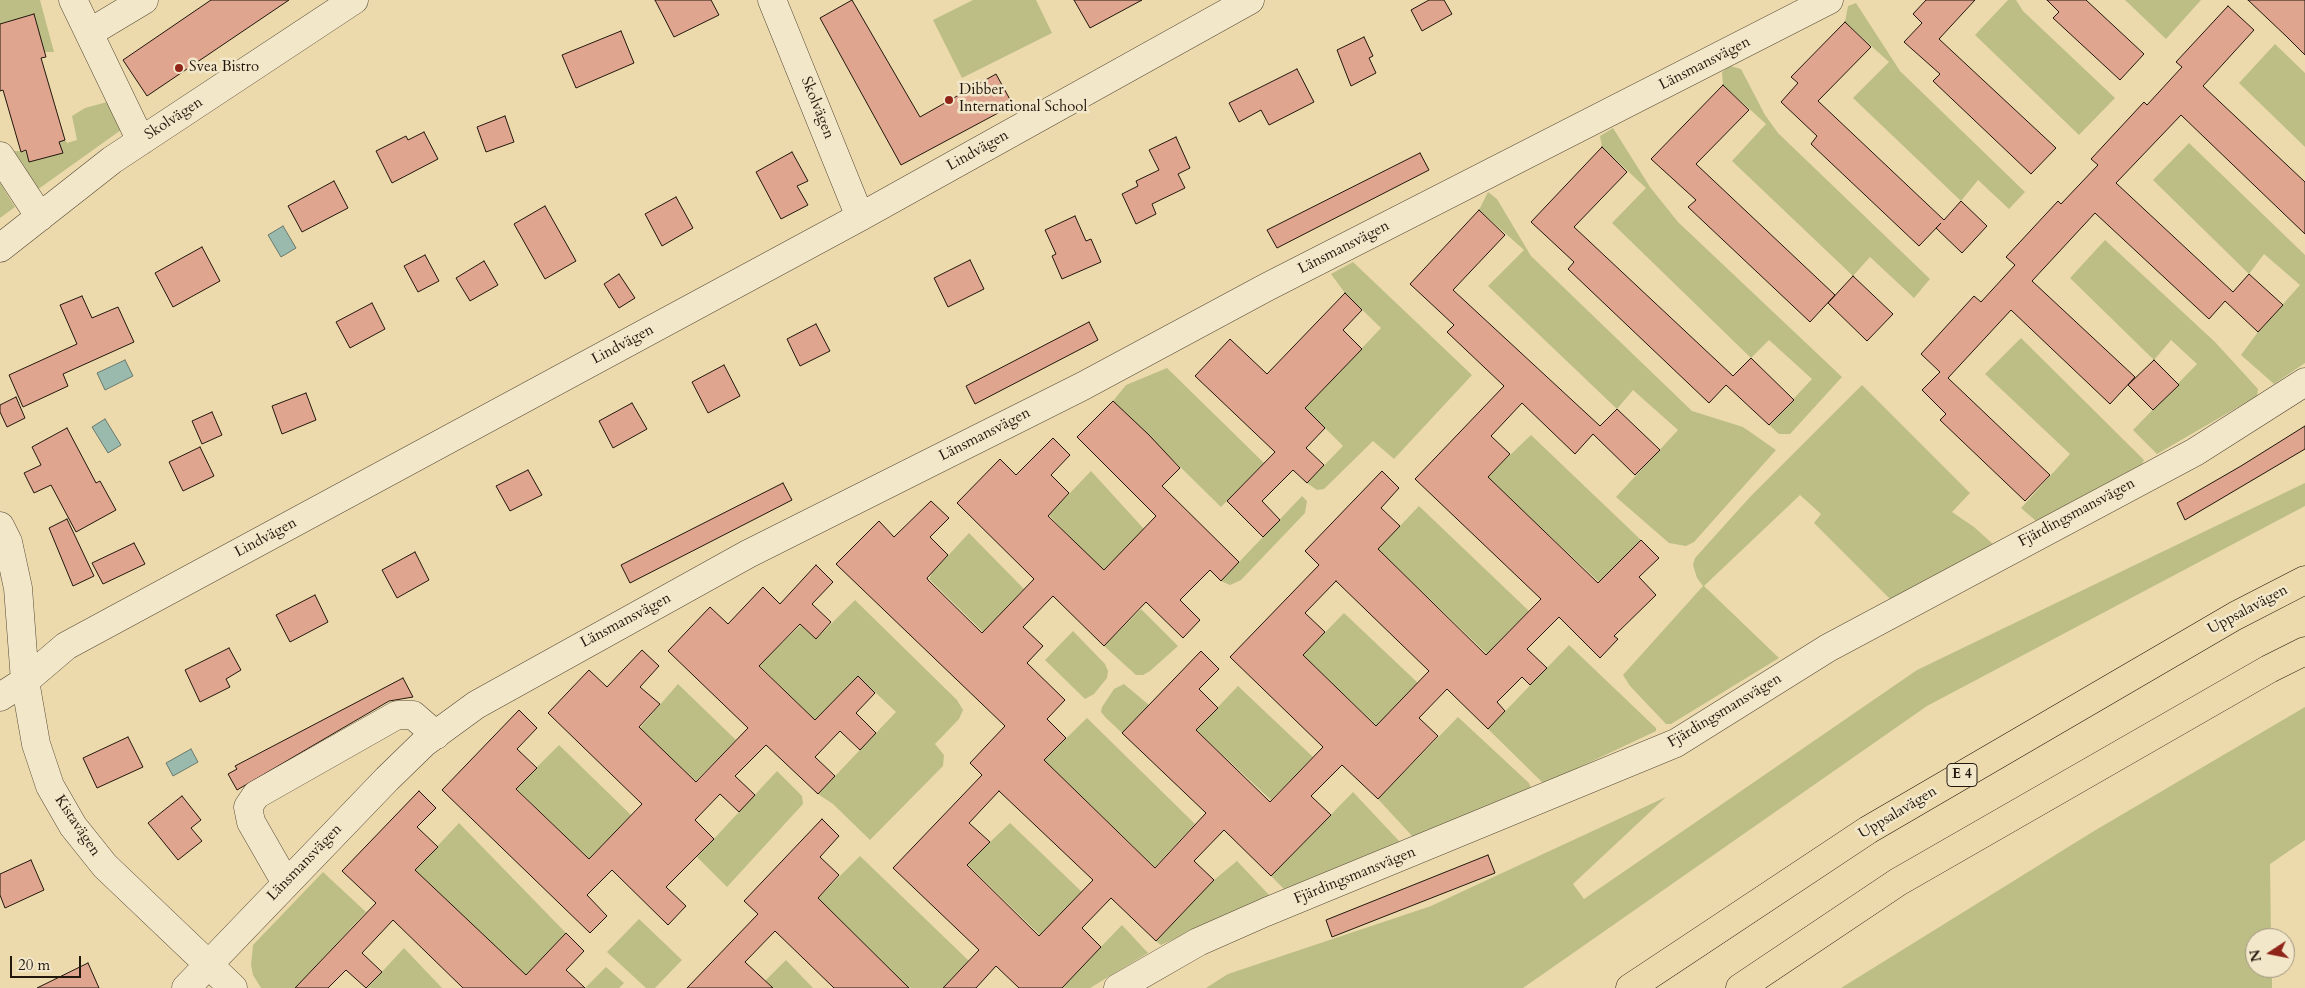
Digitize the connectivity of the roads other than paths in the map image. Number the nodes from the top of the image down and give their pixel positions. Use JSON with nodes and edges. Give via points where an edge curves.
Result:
{"nodes":[{"id":1,"x":73,"y":0,"type":"edge"},
{"id":2,"x":144,"y":0,"type":"edge"},
{"id":3,"x":353,"y":0,"type":"edge"},
{"id":4,"x":772,"y":0,"type":"edge"},
{"id":5,"x":1250,"y":0,"type":"edge"},
{"id":6,"x":1829,"y":0,"type":"edge"},
{"id":7,"x":89,"y":33,"type":"junction"},
{"id":8,"x":141,"y":141,"type":"junction"},
{"id":9,"x":0,"y":156,"type":"edge"},
{"id":10,"x":40,"y":217,"type":"junction"},
{"id":11,"x":860,"y":217,"type":"junction"},
{"id":12,"x":0,"y":248,"type":"edge"},
{"id":13,"x":2305,"y":382,"type":"edge"},
{"id":14,"x":0,"y":526,"type":"edge"},
{"id":15,"x":2305,"y":580,"type":"edge"},
{"id":16,"x":2305,"y":651,"type":"edge"},
{"id":17,"x":25,"y":681,"type":"junction"},
{"id":18,"x":0,"y":697,"type":"edge"},
{"id":19,"x":436,"y":735,"type":"junction"},
{"id":20,"x":286,"y":883,"type":"junction"},
{"id":21,"x":209,"y":964,"type":"junction"},
{"id":22,"x":186,"y":988,"type":"edge"},
{"id":23,"x":233,"y":988,"type":"edge"},
{"id":24,"x":1118,"y":988,"type":"edge"},
{"id":25,"x":1630,"y":988,"type":"edge"},
{"id":26,"x":1740,"y":988,"type":"edge"}],
"edges":[{"from":1,"to":7,"type":"street"},
{"from":2,"to":7,"type":"street"},
{"from":3,"to":8,"type":"street","name":"Skolvägen"},
{"from":4,"to":11,"type":"street","name":"Skolvägen"},
{"from":5,"to":11,"type":"street","name":"Lindvägen"},
{"from":6,"to":19,"type":"street","name":"Länsmansvägen","via":[[1268,287],[1083,386],[748,554],[527,675],[476,705]]},
{"from":7,"to":8,"type":"street"},
{"from":8,"to":10,"type":"street","name":"Skolvägen"},
{"from":9,"to":10,"type":"street"},
{"from":10,"to":12,"type":"street","name":"Skolvägen"},
{"from":11,"to":17,"type":"street","name":"Lindvägen","via":[[66,646]]},
{"from":13,"to":24,"type":"street","name":"Fjärdingsmansvägen","via":[[2195,452],[1828,648],[1676,743],[1266,912],[1198,942]]},
{"from":14,"to":17,"type":"street","name":"Kistavägen","via":[[8,542],[18,588]]},
{"from":15,"to":25,"type":"highway","name":"Uppsalavägen","number":"E 4","via":[[2235,616],[1868,830]]},
{"from":16,"to":26,"type":"highway","via":[[1898,882]]},
{"from":17,"to":18,"type":"street","name":"Lindvägen"},
{"from":17,"to":21,"type":"street","name":"Kistavägen","via":[[36,744],[50,786],[73,826],[105,866]]},
{"from":19,"to":20,"type":"street","name":"Länsmansvägen","via":[[387,779]]},
{"from":19,"to":20,"type":"street","via":[[413,715],[397,715],[256,794],[248,807],[251,822]]},
{"from":20,"to":21,"type":"street","name":"Länsmansvägen"},
{"from":21,"to":22,"type":"street","name":"Länsmansvägen"},
{"from":21,"to":23,"type":"street","name":"Kistavägen"}]}
